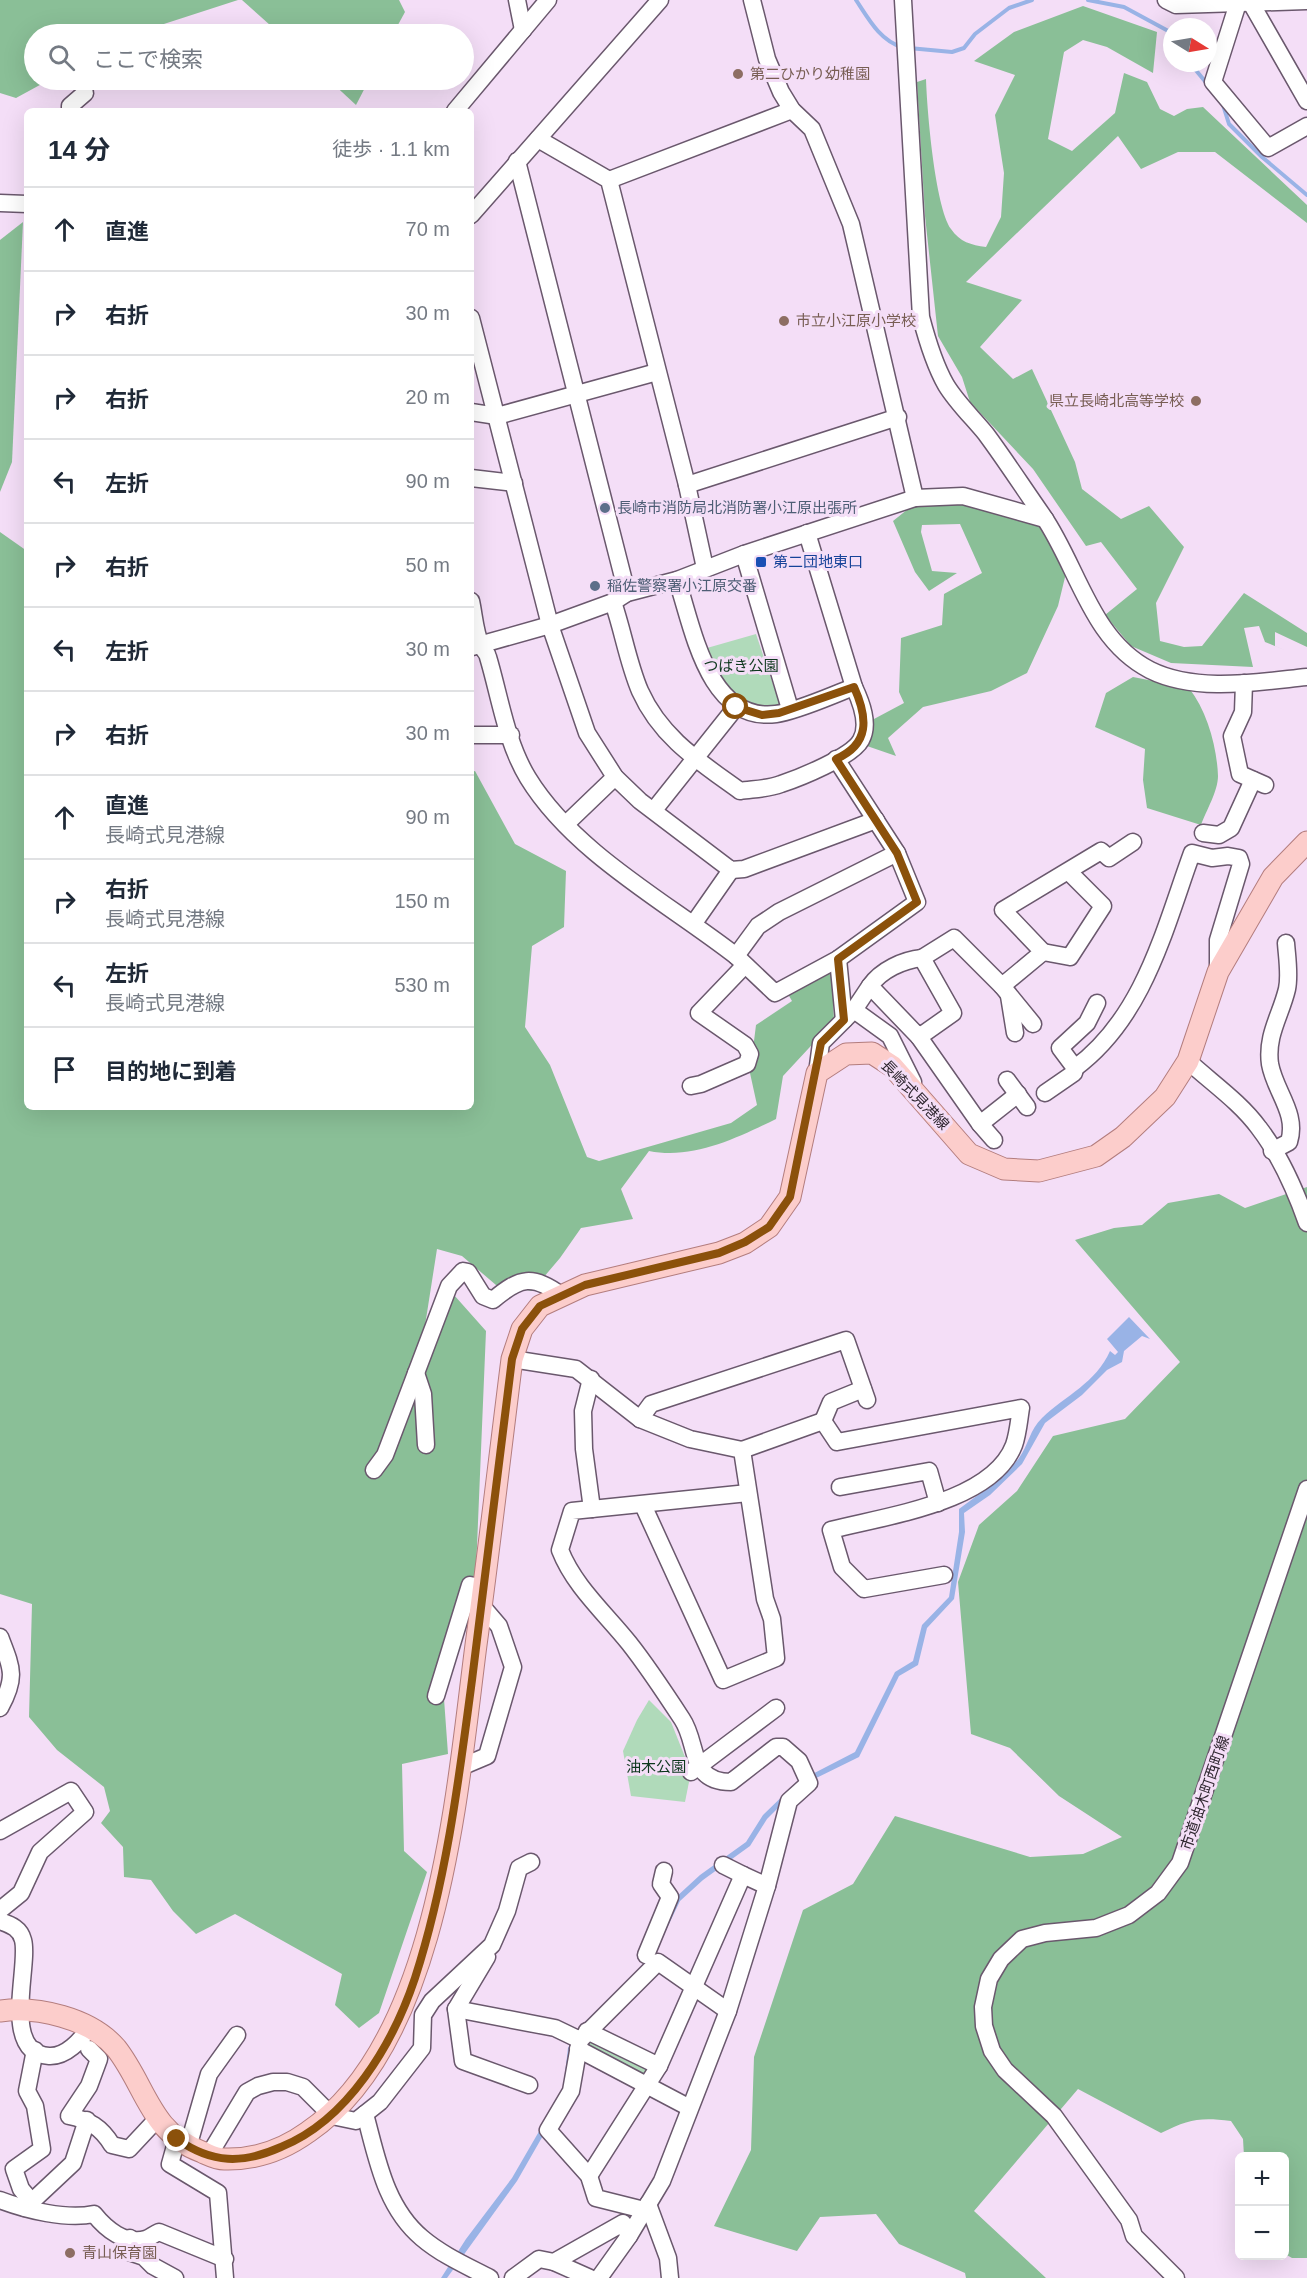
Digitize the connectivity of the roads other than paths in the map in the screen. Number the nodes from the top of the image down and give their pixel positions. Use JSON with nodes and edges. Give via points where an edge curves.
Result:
{"nodes":[{"id":1,"x":517,"y":0,"type":"edge"},
{"id":2,"x":548,"y":0,"type":"edge"},
{"id":3,"x":660,"y":0,"type":"edge"},
{"id":4,"x":752,"y":0,"type":"edge"},
{"id":5,"x":903,"y":0,"type":"edge"},
{"id":6,"x":1166,"y":0,"type":"edge"},
{"id":7,"x":1307,"y":1,"type":"edge"},
{"id":8,"x":1245,"y":3,"type":"junction"},
{"id":9,"x":523,"y":30,"type":"junction"},
{"id":10,"x":474,"y":88,"type":"edge"},
{"id":11,"x":473,"y":90,"type":"edge"},
{"id":12,"x":85,"y":93,"type":"dead end"},
{"id":13,"x":1307,"y":101,"type":"edge"},
{"id":14,"x":70,"y":108,"type":"edge"},
{"id":15,"x":458,"y":108,"type":"edge"},
{"id":16,"x":792,"y":110,"type":"junction"},
{"id":17,"x":1307,"y":126,"type":"edge"},
{"id":18,"x":538,"y":139,"type":"junction"},
{"id":19,"x":518,"y":161,"type":"junction"},
{"id":20,"x":609,"y":180,"type":"junction"},
{"id":21,"x":0,"y":203,"type":"edge"},
{"id":22,"x":24,"y":204,"type":"edge"},
{"id":23,"x":474,"y":211,"type":"edge"},
{"id":24,"x":474,"y":342,"type":"edge"},
{"id":25,"x":657,"y":372,"type":"junction"},
{"id":26,"x":576,"y":395,"type":"junction"},
{"id":27,"x":474,"y":412,"type":"edge"},
{"id":28,"x":497,"y":416,"type":"junction"},
{"id":29,"x":898,"y":417,"type":"junction"},
{"id":30,"x":474,"y":478,"type":"edge"},
{"id":31,"x":514,"y":483,"type":"junction"},
{"id":32,"x":687,"y":485,"type":"junction"},
{"id":33,"x":915,"y":498,"type":"junction"},
{"id":34,"x":1045,"y":519,"type":"junction"},
{"id":35,"x":807,"y":533,"type":"junction"},
{"id":36,"x":744,"y":554,"type":"junction"},
{"id":37,"x":705,"y":568,"type":"junction"},
{"id":38,"x":677,"y":580,"type":"junction"},
{"id":39,"x":627,"y":593,"type":"junction"},
{"id":40,"x":613,"y":602,"type":"junction"},
{"id":41,"x":550,"y":625,"type":"junction"},
{"id":42,"x":474,"y":628,"type":"edge"},
{"id":43,"x":476,"y":646,"type":"edge"},
{"id":44,"x":1307,"y":677,"type":"edge"},
{"id":45,"x":1244,"y":683,"type":"junction"},
{"id":46,"x":854,"y":687,"type":"junction"},
{"id":47,"x":736,"y":707,"type":"junction"},
{"id":48,"x":790,"y":709,"type":"junction"},
{"id":49,"x":474,"y":735,"type":"edge"},
{"id":50,"x":511,"y":735,"type":"junction"},
{"id":51,"x":694,"y":759,"type":"junction"},
{"id":52,"x":836,"y":759,"type":"junction"},
{"id":53,"x":615,"y":777,"type":"junction"},
{"id":54,"x":654,"y":810,"type":"junction"},
{"id":55,"x":876,"y":820,"type":"junction"},
{"id":56,"x":566,"y":824,"type":"junction"},
{"id":57,"x":1203,"y":833,"type":"dead end"},
{"id":58,"x":1133,"y":842,"type":"dead end"},
{"id":59,"x":1307,"y":842,"type":"edge"},
{"id":60,"x":897,"y":853,"type":"junction"},
{"id":61,"x":731,"y":870,"type":"junction"},
{"id":62,"x":1068,"y":872,"type":"junction"},
{"id":63,"x":694,"y":923,"type":"junction"},
{"id":64,"x":1286,"y":943,"type":"dead end"},
{"id":65,"x":1043,"y":952,"type":"junction"},
{"id":66,"x":922,"y":958,"type":"junction"},
{"id":67,"x":838,"y":959,"type":"junction"},
{"id":68,"x":740,"y":960,"type":"junction"},
{"id":69,"x":1218,"y":972,"type":"junction"},
{"id":70,"x":870,"y":986,"type":"junction"},
{"id":71,"x":1005,"y":990,"type":"junction"},
{"id":72,"x":1096,"y":1003,"type":"dead end"},
{"id":73,"x":849,"y":1015,"type":"junction"},
{"id":74,"x":1033,"y":1024,"type":"dead end"},
{"id":75,"x":1015,"y":1033,"type":"dead end"},
{"id":76,"x":920,"y":1037,"type":"junction"},
{"id":77,"x":1188,"y":1061,"type":"junction"},
{"id":78,"x":1075,"y":1068,"type":"junction"},
{"id":79,"x":817,"y":1073,"type":"junction"},
{"id":80,"x":1007,"y":1080,"type":"dead end"},
{"id":81,"x":691,"y":1086,"type":"dead end"},
{"id":82,"x":1045,"y":1093,"type":"dead end"},
{"id":83,"x":922,"y":1099,"type":"junction"},
{"id":84,"x":980,"y":1124,"type":"junction"},
{"id":85,"x":994,"y":1140,"type":"dead end"},
{"id":86,"x":1272,"y":1151,"type":"junction"},
{"id":87,"x":1307,"y":1223,"type":"edge"},
{"id":88,"x":562,"y":1296,"type":"junction"},
{"id":89,"x":512,"y":1359,"type":"junction"},
{"id":90,"x":416,"y":1373,"type":"junction"},
{"id":91,"x":591,"y":1379,"type":"junction"},
{"id":92,"x":640,"y":1419,"type":"junction"},
{"id":93,"x":823,"y":1421,"type":"junction"},
{"id":94,"x":426,"y":1445,"type":"dead end"},
{"id":95,"x":742,"y":1450,"type":"junction"},
{"id":96,"x":374,"y":1470,"type":"dead end"},
{"id":97,"x":840,"y":1487,"type":"dead end"},
{"id":98,"x":1307,"y":1489,"type":"edge"},
{"id":99,"x":748,"y":1492,"type":"junction"},
{"id":100,"x":938,"y":1503,"type":"junction"},
{"id":101,"x":643,"y":1505,"type":"junction"},
{"id":102,"x":592,"y":1509,"type":"junction"},
{"id":103,"x":944,"y":1575,"type":"dead end"},
{"id":104,"x":483,"y":1597,"type":"junction"},
{"id":105,"x":0,"y":1637,"type":"edge"},
{"id":106,"x":435,"y":1696,"type":"dead end"},
{"id":107,"x":0,"y":1708,"type":"edge"},
{"id":108,"x":776,"y":1708,"type":"dead end"},
{"id":109,"x":460,"y":1767,"type":"junction"},
{"id":110,"x":695,"y":1770,"type":"junction"},
{"id":111,"x":0,"y":1831,"type":"edge"},
{"id":112,"x":531,"y":1862,"type":"dead end"},
{"id":113,"x":723,"y":1865,"type":"dead end"},
{"id":114,"x":664,"y":1871,"type":"dead end"},
{"id":115,"x":743,"y":1875,"type":"junction"},
{"id":116,"x":767,"y":1886,"type":"junction"},
{"id":117,"x":0,"y":1910,"type":"edge"},
{"id":118,"x":0,"y":1921,"type":"edge"},
{"id":119,"x":492,"y":1945,"type":"junction"},
{"id":120,"x":645,"y":1957,"type":"junction"},
{"id":121,"x":692,"y":1986,"type":"junction"},
{"id":122,"x":9,"y":2009,"type":"edge"},
{"id":123,"x":456,"y":2009,"type":"junction"},
{"id":124,"x":728,"y":2011,"type":"junction"},
{"id":125,"x":237,"y":2035,"type":"dead end"},
{"id":126,"x":89,"y":2039,"type":"junction"},
{"id":127,"x":582,"y":2040,"type":"junction"},
{"id":128,"x":35,"y":2050,"type":"junction"},
{"id":129,"x":659,"y":2066,"type":"junction"},
{"id":130,"x":649,"y":2084,"type":"junction"},
{"id":131,"x":529,"y":2085,"type":"dead end"},
{"id":132,"x":688,"y":2107,"type":"junction"},
{"id":133,"x":365,"y":2114,"type":"junction"},
{"id":134,"x":332,"y":2116,"type":"junction"},
{"id":135,"x":158,"y":2118,"type":"junction"},
{"id":136,"x":87,"y":2120,"type":"junction"},
{"id":137,"x":183,"y":2143,"type":"junction"},
{"id":138,"x":209,"y":2155,"type":"junction"},
{"id":139,"x":589,"y":2176,"type":"junction"},
{"id":140,"x":0,"y":2200,"type":"edge"},
{"id":141,"x":29,"y":2205,"type":"junction"},
{"id":142,"x":646,"y":2207,"type":"junction"},
{"id":143,"x":629,"y":2236,"type":"junction"},
{"id":144,"x":130,"y":2238,"type":"junction"},
{"id":145,"x":225,"y":2259,"type":"junction"},
{"id":146,"x":554,"y":2262,"type":"junction"},
{"id":147,"x":176,"y":2278,"type":"edge"},
{"id":148,"x":225,"y":2278,"type":"edge"},
{"id":149,"x":490,"y":2278,"type":"edge"},
{"id":150,"x":513,"y":2278,"type":"edge"},
{"id":151,"x":590,"y":2278,"type":"edge"},
{"id":152,"x":599,"y":2278,"type":"edge"},
{"id":153,"x":670,"y":2278,"type":"edge"},
{"id":154,"x":1176,"y":2278,"type":"edge"}],
"edges":[{"from":1,"to":9,"type":"street"},
{"from":2,"to":9,"type":"street"},
{"from":3,"to":18,"type":"street"},
{"from":4,"to":16,"type":"street","via":[[767,59]]},
{"from":5,"to":34,"type":"street","via":[[921,317],[946,385]]},
{"from":6,"to":8,"type":"street","via":[[1176,5]]},
{"from":7,"to":8,"type":"street"},
{"from":8,"to":13,"type":"street"},
{"from":8,"to":17,"type":"street","via":[[1213,82],[1268,148]]},
{"from":9,"to":10,"type":"street"},
{"from":11,"to":15,"type":"street"},
{"from":12,"to":14,"type":"street"},
{"from":16,"to":20,"type":"street"},
{"from":16,"to":29,"type":"street","via":[[812,129],[851,224]]},
{"from":18,"to":19,"type":"street"},
{"from":18,"to":20,"type":"street"},
{"from":19,"to":23,"type":"street"},
{"from":19,"to":26,"type":"street"},
{"from":20,"to":25,"type":"street"},
{"from":21,"to":22,"type":"street"},
{"from":24,"to":28,"type":"street"},
{"from":25,"to":26,"type":"street"},
{"from":25,"to":32,"type":"street"},
{"from":26,"to":28,"type":"street"},
{"from":26,"to":39,"type":"street"},
{"from":27,"to":28,"type":"street"},
{"from":28,"to":31,"type":"street"},
{"from":29,"to":32,"type":"street"},
{"from":29,"to":33,"type":"street"},
{"from":30,"to":31,"type":"street"},
{"from":31,"to":41,"type":"street"},
{"from":32,"to":37,"type":"street"},
{"from":33,"to":34,"type":"street","via":[[963,496]]},
{"from":33,"to":35,"type":"street"},
{"from":34,"to":45,"type":"street","via":[[1100,623],[1132,659],[1153,671],[1193,681]]},
{"from":35,"to":36,"type":"street"},
{"from":35,"to":46,"type":"street"},
{"from":36,"to":37,"type":"street"},
{"from":36,"to":48,"type":"street"},
{"from":37,"to":38,"type":"street"},
{"from":38,"to":39,"type":"street"},
{"from":38,"to":47,"type":"street","via":[[709,674]]},
{"from":39,"to":40,"type":"street"},
{"from":40,"to":41,"type":"street"},
{"from":40,"to":51,"type":"street","via":[[640,690],[671,738]]},
{"from":41,"to":43,"type":"street"},
{"from":41,"to":53,"type":"street","via":[[587,733]]},
{"from":42,"to":43,"type":"street"},
{"from":43,"to":50,"type":"street","via":[[487,653]]},
{"from":44,"to":45,"type":"street"},
{"from":45,"to":57,"type":"street","via":[[1243,712],[1232,736],[1240,774],[1259,782],[1231,828],[1219,835]]},
{"from":46,"to":48,"type":"street"},
{"from":46,"to":52,"type":"street","via":[[863,707],[861,740],[849,754]]},
{"from":47,"to":48,"type":"street","via":[[762,715]]},
{"from":47,"to":51,"type":"street"},
{"from":49,"to":50,"type":"street"},
{"from":50,"to":56,"type":"street","via":[[527,777]]},
{"from":51,"to":52,"type":"street","via":[[740,791],[780,785]]},
{"from":51,"to":54,"type":"street"},
{"from":52,"to":55,"type":"street"},
{"from":53,"to":54,"type":"street"},
{"from":53,"to":56,"type":"street"},
{"from":54,"to":61,"type":"street"},
{"from":55,"to":60,"type":"street"},
{"from":55,"to":61,"type":"street","via":[[744,869]]},
{"from":56,"to":63,"type":"street","via":[[634,882]]},
{"from":58,"to":62,"type":"street","via":[[1109,858],[1101,851]]},
{"from":59,"to":69,"type":"main road","name":"長崎式見港線","via":[[1273,877]]},
{"from":60,"to":67,"type":"street","via":[[917,902]]},
{"from":60,"to":68,"type":"street","via":[[758,926]]},
{"from":61,"to":63,"type":"street"},
{"from":62,"to":65,"type":"street","via":[[1003,910]]},
{"from":62,"to":65,"type":"street","via":[[1104,906],[1070,957]]},
{"from":63,"to":68,"type":"street"},
{"from":64,"to":86,"type":"street","via":[[1288,986],[1272,1028],[1270,1065],[1292,1120],[1292,1132],[1289,1142]]},
{"from":65,"to":71,"type":"street"},
{"from":66,"to":70,"type":"street","via":[[911,959],[878,975]]},
{"from":66,"to":71,"type":"street","via":[[954,938]]},
{"from":66,"to":76,"type":"street","via":[[952,1013]]},
{"from":67,"to":68,"type":"street","via":[[775,993]]},
{"from":67,"to":73,"type":"street"},
{"from":68,"to":81,"type":"street","via":[[699,1013],[745,1045],[750,1054],[747,1064]]},
{"from":69,"to":77,"type":"main road","name":"長崎式見港線"},
{"from":69,"to":78,"type":"street","via":[[1218,940],[1241,864],[1239,858],[1228,855],[1212,858],[1192,853],[1142,988],[1108,1038]]},
{"from":70,"to":73,"type":"street"},
{"from":70,"to":76,"type":"street"},
{"from":71,"to":74,"type":"street"},
{"from":71,"to":75,"type":"street"},
{"from":72,"to":78,"type":"street","via":[[1088,1023],[1060,1048]]},
{"from":73,"to":79,"type":"street","via":[[821,1043]]},
{"from":73,"to":83,"type":"street","via":[[890,1036]]},
{"from":76,"to":84,"type":"street"},
{"from":77,"to":83,"type":"main road","name":"長崎式見港線","via":[[1165,1097],[1123,1137],[1095,1156],[1039,1171],[1004,1169],[969,1154]]},
{"from":77,"to":86,"type":"street","via":[[1259,1127]]},
{"from":78,"to":82,"type":"street","via":[[1074,1073]]},
{"from":79,"to":83,"type":"main road","name":"長崎式見港線","via":[[846,1054],[872,1053],[892,1066]]},
{"from":79,"to":88,"type":"main road","via":[[790,1197],[769,1227],[719,1253],[585,1285]]},
{"from":80,"to":84,"type":"street","via":[[1023,1100]]},
{"from":84,"to":85,"type":"street"},
{"from":86,"to":87,"type":"street"},
{"from":88,"to":89,"type":"main road","via":[[540,1306],[522,1329]]},
{"from":88,"to":90,"type":"street","via":[[545,1283],[531,1280],[512,1284],[493,1300],[483,1296],[468,1272],[463,1271],[449,1286]]},
{"from":89,"to":91,"type":"street","via":[[576,1369]]},
{"from":89,"to":104,"type":"main road"},
{"from":90,"to":94,"type":"street","via":[[423,1394]]},
{"from":90,"to":96,"type":"street","via":[[386,1455]]},
{"from":91,"to":92,"type":"street"},
{"from":91,"to":102,"type":"street","via":[[583,1411]]},
{"from":92,"to":93,"type":"street","via":[[651,1404],[846,1340],[865,1395],[831,1402]]},
{"from":92,"to":95,"type":"street","via":[[690,1439]]},
{"from":93,"to":95,"type":"street"},
{"from":93,"to":100,"type":"street","via":[[837,1442],[1022,1408],[1014,1445],[997,1471]]},
{"from":95,"to":99,"type":"street"},
{"from":97,"to":100,"type":"street","via":[[929,1471]]},
{"from":98,"to":154,"type":"street","name":"市道油木町西町線","via":[[1180,1863],[1158,1893],[1129,1915],[1096,1928],[1022,1939],[1001,1959],[989,1978],[983,2007],[984,2026],[999,2061],[1054,2116],[1129,2220],[1134,2236]]},
{"from":99,"to":101,"type":"street"},
{"from":99,"to":101,"type":"street","via":[[776,1658],[723,1680]]},
{"from":100,"to":103,"type":"street","via":[[831,1530],[843,1567],[864,1589]]},
{"from":101,"to":102,"type":"street"},
{"from":102,"to":110,"type":"street","via":[[572,1511],[560,1551],[565,1564],[630,1644],[684,1722]]},
{"from":104,"to":106,"type":"street","via":[[470,1585]]},
{"from":104,"to":109,"type":"main road"},
{"from":104,"to":109,"type":"street","via":[[500,1626],[513,1667],[487,1756]]},
{"from":105,"to":107,"type":"street","via":[[13,1668],[12,1684]]},
{"from":108,"to":110,"type":"street"},
{"from":109,"to":134,"type":"main road","via":[[435,1907],[414,1980],[391,2035]]},
{"from":110,"to":116,"type":"street","via":[[713,1780],[731,1782],[776,1748],[789,1749],[799,1761],[809,1783],[789,1801]]},
{"from":111,"to":117,"type":"street","via":[[71,1791],[85,1812],[40,1852],[21,1893]]},
{"from":112,"to":119,"type":"street","via":[[519,1868]]},
{"from":113,"to":115,"type":"street"},
{"from":114,"to":120,"type":"street","via":[[662,1884],[670,1897]]},
{"from":115,"to":116,"type":"street"},
{"from":115,"to":121,"type":"street"},
{"from":116,"to":124,"type":"street"},
{"from":118,"to":122,"type":"street","via":[[17,1928],[24,1941]]},
{"from":119,"to":123,"type":"street"},
{"from":119,"to":133,"type":"street","via":[[432,2001],[423,2015],[423,2048],[380,2102]]},
{"from":120,"to":121,"type":"street"},
{"from":120,"to":127,"type":"street"},
{"from":121,"to":124,"type":"street"},
{"from":121,"to":129,"type":"street"},
{"from":122,"to":126,"type":"main road","via":[[63,2015]]},
{"from":122,"to":128,"type":"street"},
{"from":123,"to":127,"type":"street","via":[[555,2028]]},
{"from":123,"to":131,"type":"street","via":[[463,2061]]},
{"from":124,"to":132,"type":"street"},
{"from":125,"to":137,"type":"street","via":[[209,2074]]},
{"from":126,"to":128,"type":"street","via":[[60,2054],[50,2056]]},
{"from":126,"to":135,"type":"main road","via":[[115,2047]]},
{"from":126,"to":136,"type":"street","via":[[99,2059],[89,2086],[69,2115]]},
{"from":127,"to":129,"type":"street"},
{"from":127,"to":130,"type":"street"},
{"from":127,"to":139,"type":"street","via":[[571,2091],[548,2130]]},
{"from":128,"to":141,"type":"street","via":[[27,2091],[35,2106],[42,2149],[14,2169]]},
{"from":129,"to":130,"type":"street"},
{"from":130,"to":132,"type":"street"},
{"from":130,"to":139,"type":"street"},
{"from":132,"to":142,"type":"street","via":[[662,2181]]},
{"from":133,"to":134,"type":"street","via":[[356,2121]]},
{"from":133,"to":149,"type":"street","via":[[385,2184],[399,2212],[422,2238]]},
{"from":134,"to":138,"type":"main road","via":[[294,2142],[256,2158],[220,2160]]},
{"from":134,"to":138,"type":"street","via":[[303,2087],[287,2082],[258,2086],[247,2092]]},
{"from":135,"to":136,"type":"street","via":[[129,2149],[112,2145]]},
{"from":135,"to":137,"type":"main road"},
{"from":136,"to":141,"type":"street","via":[[73,2163]]},
{"from":137,"to":138,"type":"main road"},
{"from":137,"to":145,"type":"street","via":[[170,2164],[218,2193]]},
{"from":139,"to":142,"type":"street","via":[[596,2198]]},
{"from":140,"to":141,"type":"street"},
{"from":141,"to":144,"type":"street","via":[[78,2217],[94,2214],[105,2229]]},
{"from":142,"to":143,"type":"street"},
{"from":142,"to":153,"type":"street","via":[[668,2258]]},
{"from":143,"to":146,"type":"street","via":[[623,2223]]},
{"from":143,"to":152,"type":"street"},
{"from":144,"to":145,"type":"street","via":[[147,2238],[159,2232]]},
{"from":144,"to":147,"type":"street","via":[[126,2251],[144,2257]]},
{"from":145,"to":148,"type":"street"},
{"from":146,"to":150,"type":"street","via":[[539,2259]]},
{"from":146,"to":151,"type":"street"}]}
